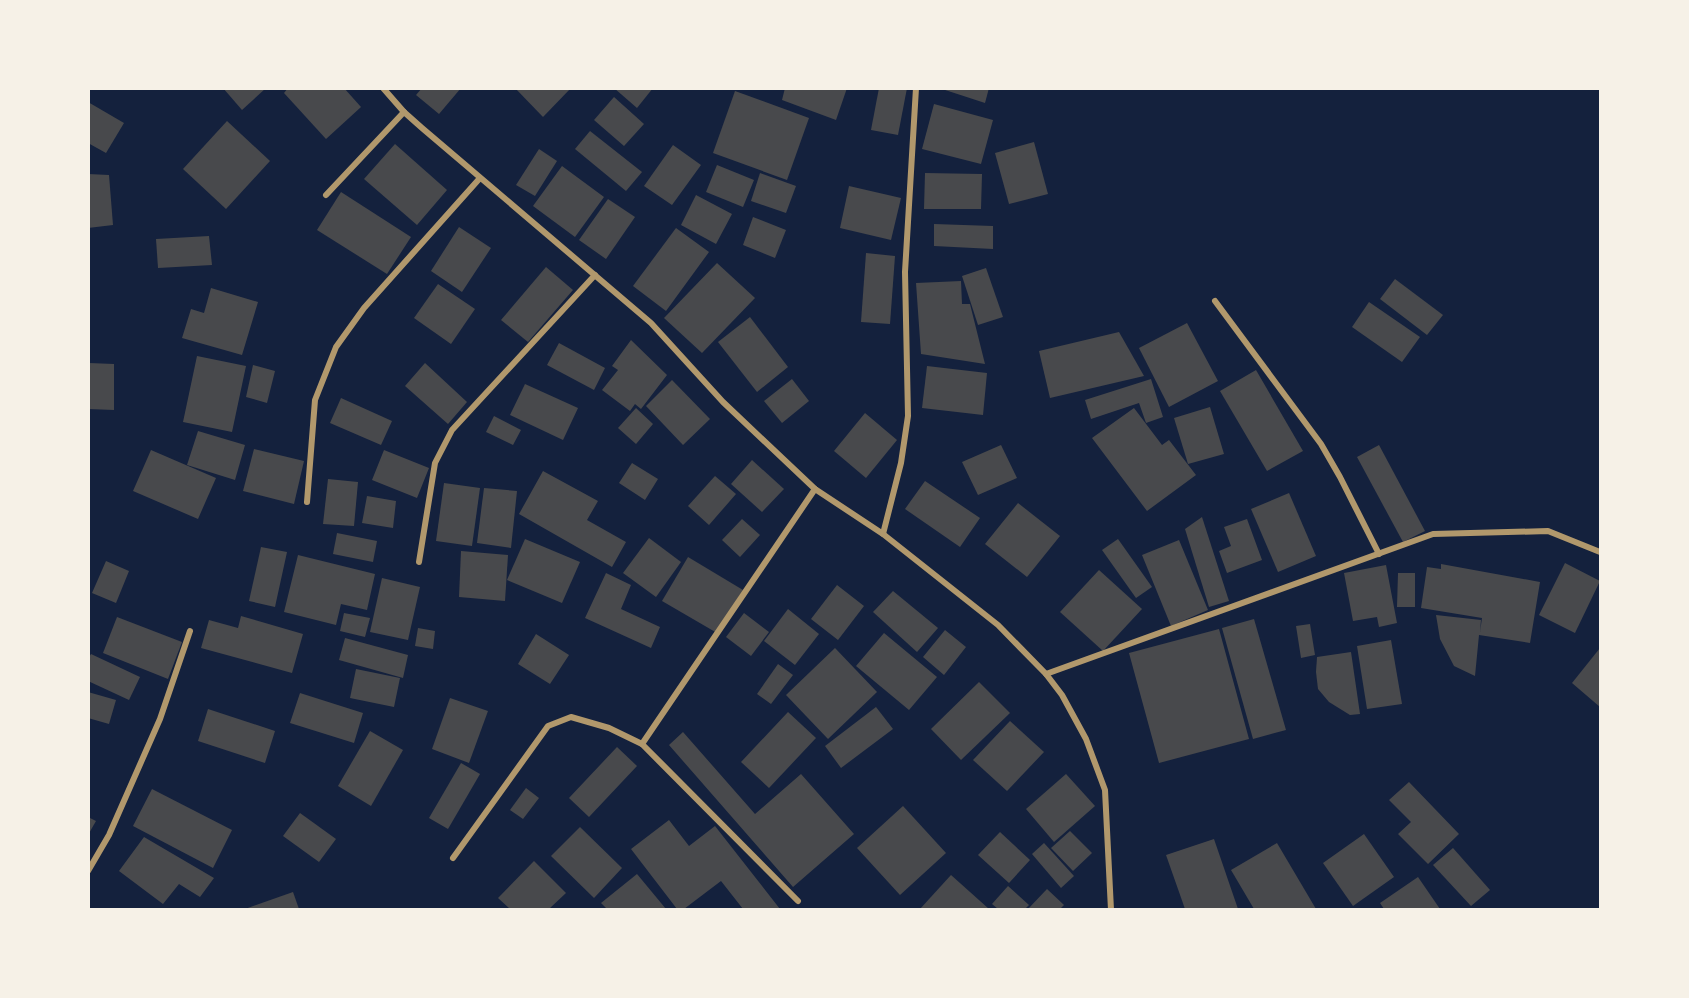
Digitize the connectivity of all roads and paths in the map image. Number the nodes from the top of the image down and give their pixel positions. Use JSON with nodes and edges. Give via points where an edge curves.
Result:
{"nodes":[{"id":1,"x":383,"y":88,"type":"edge"},
{"id":2,"x":916,"y":88,"type":"edge"},
{"id":3,"x":404,"y":112,"type":"junction"},
{"id":4,"x":480,"y":178,"type":"junction"},
{"id":5,"x":326,"y":195,"type":"dead end"},
{"id":6,"x":595,"y":275,"type":"junction"},
{"id":7,"x":1215,"y":301,"type":"dead end"},
{"id":8,"x":815,"y":489,"type":"junction"},
{"id":9,"x":307,"y":502,"type":"dead end"},
{"id":10,"x":883,"y":534,"type":"junction"},
{"id":11,"x":1600,"y":552,"type":"edge"},
{"id":12,"x":1378,"y":554,"type":"junction"},
{"id":13,"x":419,"y":562,"type":"dead end"},
{"id":14,"x":190,"y":631,"type":"dead end"},
{"id":15,"x":1046,"y":674,"type":"junction"},
{"id":16,"x":642,"y":744,"type":"junction"},
{"id":17,"x":453,"y":858,"type":"dead end"},
{"id":18,"x":88,"y":871,"type":"edge"},
{"id":19,"x":798,"y":901,"type":"dead end"},
{"id":20,"x":1111,"y":909,"type":"edge"}],
"edges":[{"from":1,"to":3,"type":"street"},
{"from":2,"to":10,"type":"street","via":[[905,272],[908,416]]},
{"from":3,"to":4,"type":"street"},
{"from":3,"to":5,"type":"street"},
{"from":4,"to":6,"type":"street"},
{"from":4,"to":9,"type":"street","via":[[364,308],[336,346],[315,400]]},
{"from":6,"to":8,"type":"street","via":[[651,323],[723,402]]},
{"from":6,"to":13,"type":"street","via":[[452,430],[435,463]]},
{"from":7,"to":12,"type":"street","via":[[1321,444]]},
{"from":8,"to":10,"type":"street"},
{"from":8,"to":16,"type":"street"},
{"from":10,"to":15,"type":"street","via":[[998,625]]},
{"from":11,"to":12,"type":"street","via":[[1548,531],[1433,534]]},
{"from":12,"to":15,"type":"street"},
{"from":14,"to":18,"type":"street","via":[[160,719],[109,835]]},
{"from":15,"to":20,"type":"street","via":[[1086,739],[1105,790]]},
{"from":16,"to":17,"type":"street","via":[[609,728],[572,717],[548,726]]},
{"from":16,"to":19,"type":"street"}]}
